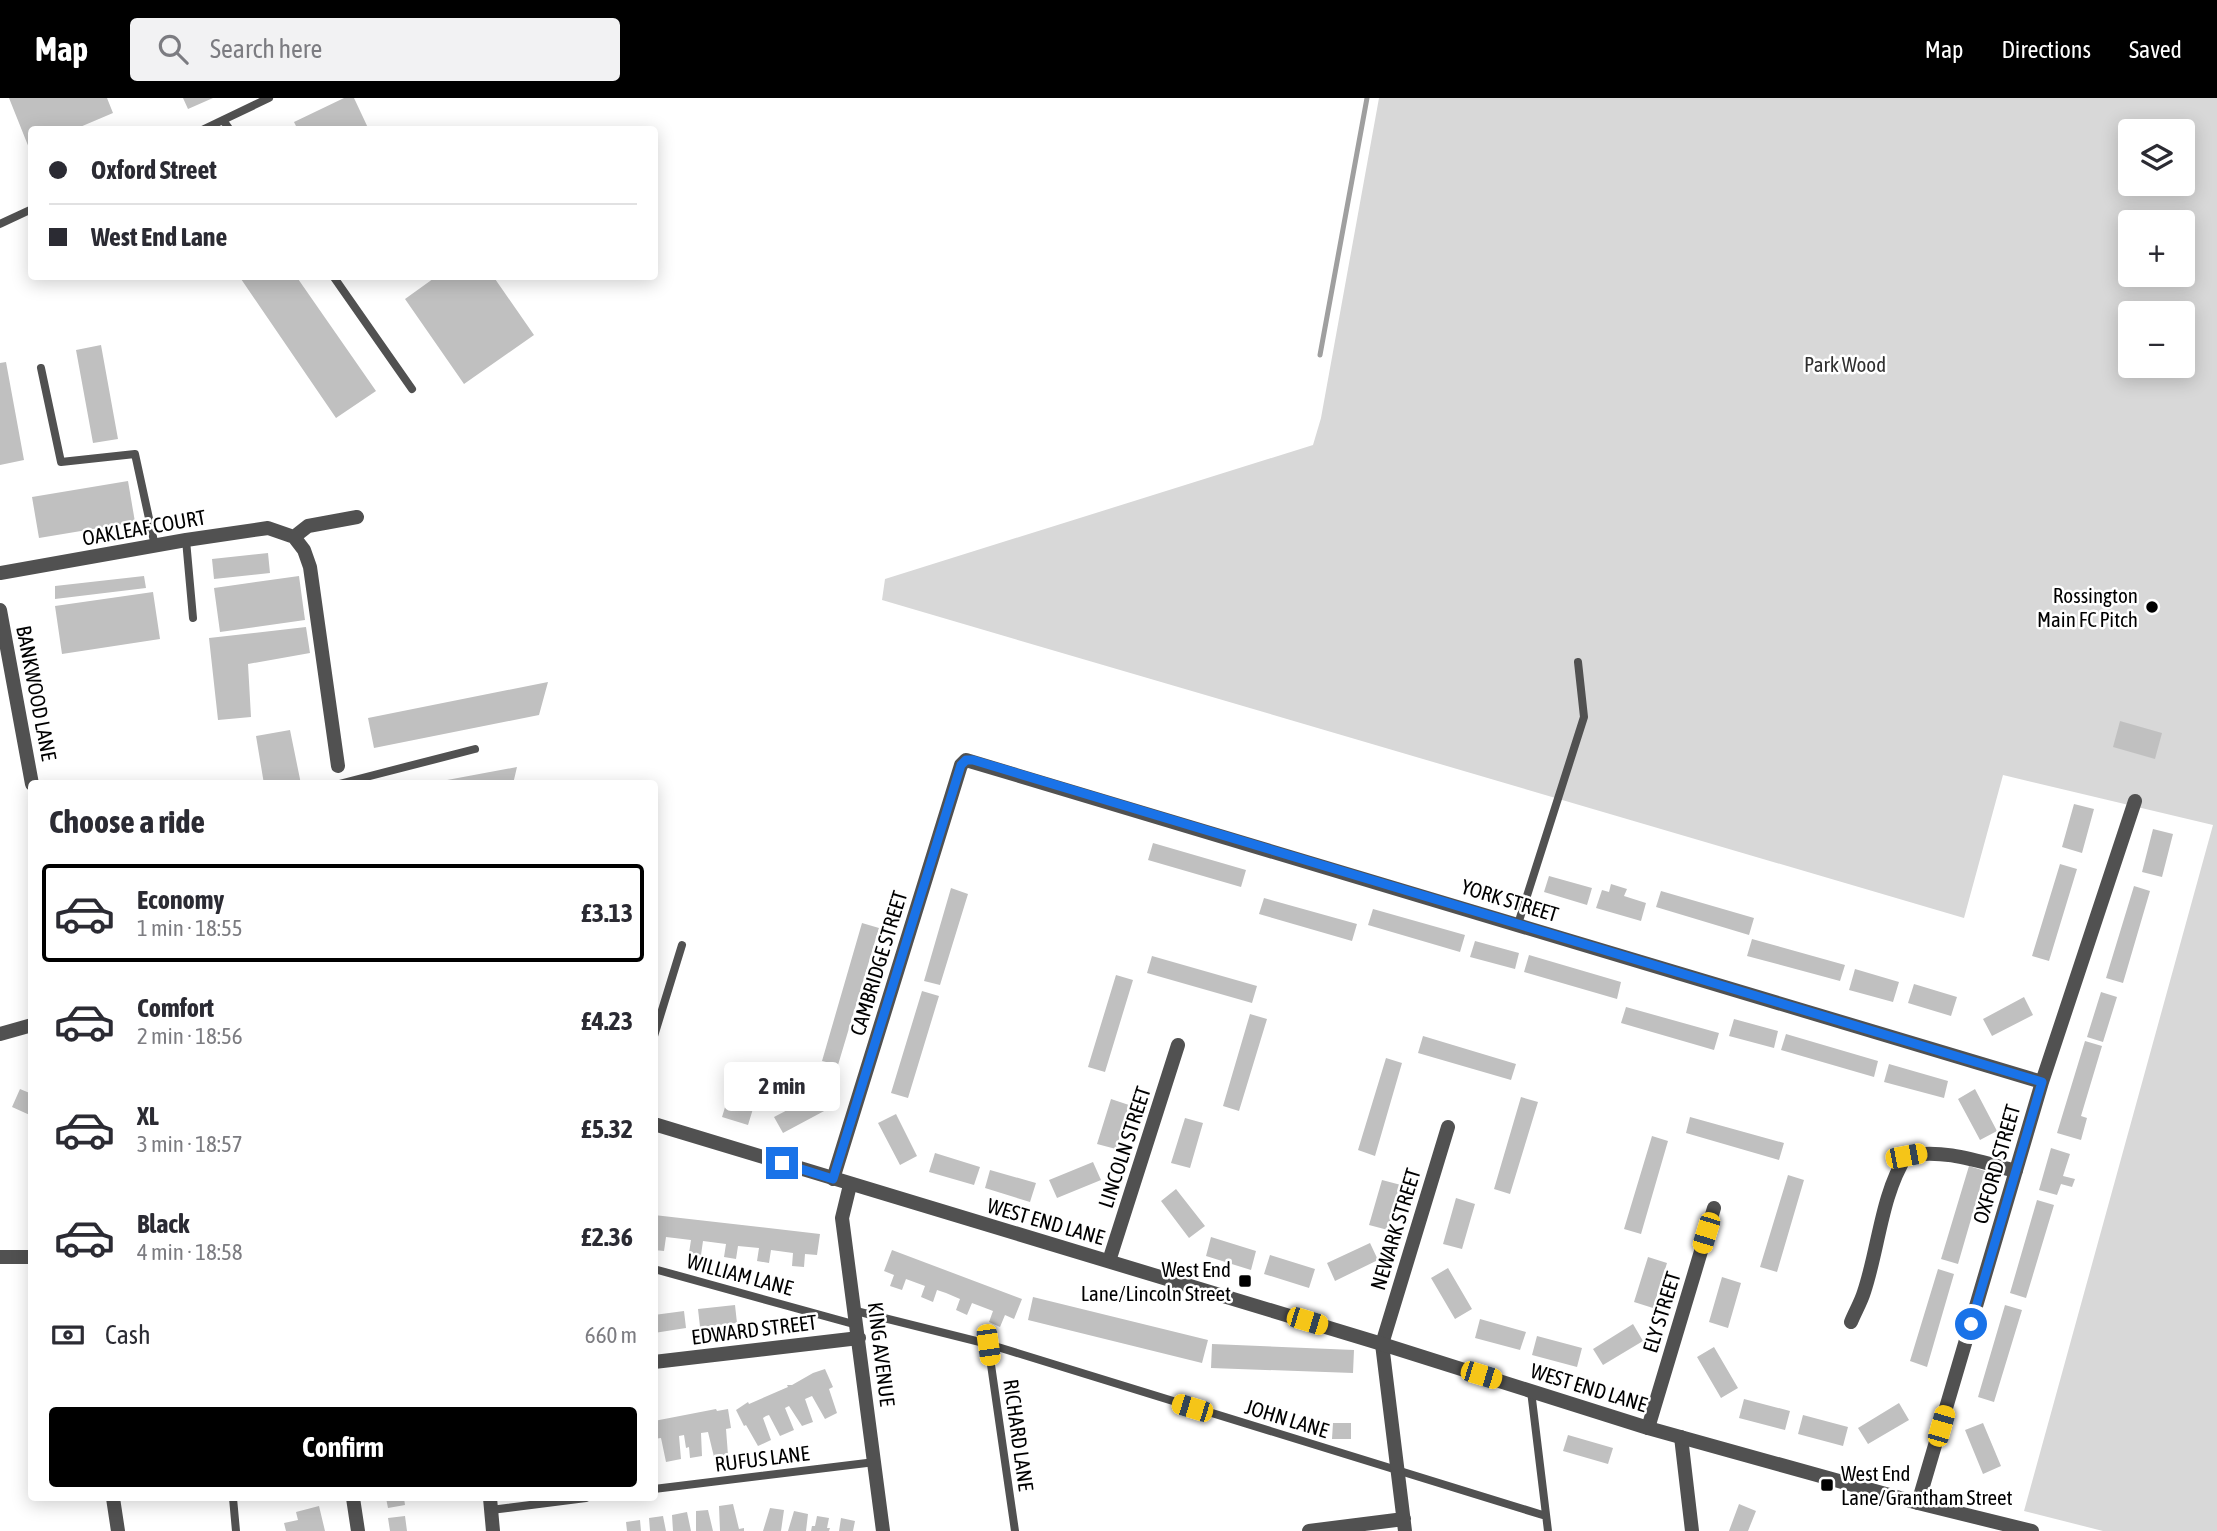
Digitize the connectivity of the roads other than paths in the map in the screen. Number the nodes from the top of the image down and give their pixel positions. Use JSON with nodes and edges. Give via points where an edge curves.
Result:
{"nodes":[{"id":1,"x":269,"y":98,"type":"edge"},
{"id":2,"x":223,"y":120,"type":"junction"},
{"id":3,"x":210,"y":126,"type":"edge"},
{"id":4,"x":227,"y":126,"type":"edge"},
{"id":5,"x":28,"y":211,"type":"edge"},
{"id":6,"x":0,"y":224,"type":"edge"},
{"id":7,"x":336,"y":280,"type":"edge"},
{"id":8,"x":41,"y":368,"type":"dead end"},
{"id":9,"x":412,"y":389,"type":"dead end"},
{"id":10,"x":357,"y":517,"type":"dead end"},
{"id":11,"x":294,"y":537,"type":"junction"},
{"id":12,"x":186,"y":540,"type":"junction"},
{"id":13,"x":155,"y":546,"type":"junction"},
{"id":14,"x":0,"y":573,"type":"edge"},
{"id":15,"x":0,"y":610,"type":"edge"},
{"id":16,"x":193,"y":618,"type":"dead end"},
{"id":17,"x":1578,"y":662,"type":"dead end"},
{"id":18,"x":15,"y":696,"type":"junction"},
{"id":19,"x":0,"y":700,"type":"edge"},
{"id":20,"x":475,"y":749,"type":"dead end"},
{"id":21,"x":966,"y":760,"type":"joint"},
{"id":22,"x":338,"y":766,"type":"joint"},
{"id":23,"x":31,"y":780,"type":"edge"},
{"id":24,"x":339,"y":780,"type":"edge"},
{"id":25,"x":351,"y":780,"type":"edge"},
{"id":26,"x":2135,"y":801,"type":"dead end"},
{"id":27,"x":1518,"y":924,"type":"junction"},
{"id":28,"x":682,"y":945,"type":"dead end"},
{"id":29,"x":658,"y":1023,"type":"edge"},
{"id":30,"x":28,"y":1026,"type":"edge"},
{"id":31,"x":0,"y":1034,"type":"edge"},
{"id":32,"x":1178,"y":1045,"type":"dead end"},
{"id":33,"x":2042,"y":1082,"type":"junction"},
{"id":34,"x":658,"y":1125,"type":"edge"},
{"id":35,"x":1448,"y":1127,"type":"dead end"},
{"id":36,"x":2016,"y":1171,"type":"junction"},
{"id":37,"x":833,"y":1179,"type":"junction"},
{"id":38,"x":850,"y":1185,"type":"junction"},
{"id":39,"x":1714,"y":1208,"type":"dead end"},
{"id":40,"x":0,"y":1257,"type":"edge"},
{"id":41,"x":28,"y":1257,"type":"edge"},
{"id":42,"x":1109,"y":1261,"type":"junction"},
{"id":43,"x":658,"y":1270,"type":"edge"},
{"id":44,"x":1851,"y":1322,"type":"dead end"},
{"id":45,"x":857,"y":1325,"type":"junction"},
{"id":46,"x":1382,"y":1344,"type":"junction"},
{"id":47,"x":988,"y":1345,"type":"junction"},
{"id":48,"x":658,"y":1361,"type":"edge"},
{"id":49,"x":1531,"y":1391,"type":"junction"},
{"id":50,"x":1648,"y":1428,"type":"junction"},
{"id":51,"x":1681,"y":1437,"type":"junction"},
{"id":52,"x":874,"y":1462,"type":"junction"},
{"id":53,"x":1397,"y":1471,"type":"junction"},
{"id":54,"x":658,"y":1489,"type":"edge"},
{"id":55,"x":113,"y":1501,"type":"edge"},
{"id":56,"x":233,"y":1501,"type":"edge"},
{"id":57,"x":354,"y":1501,"type":"edge"},
{"id":58,"x":538,"y":1501,"type":"edge"},
{"id":59,"x":1918,"y":1503,"type":"junction"},
{"id":60,"x":491,"y":1504,"type":"edge"},
{"id":61,"x":1546,"y":1516,"type":"junction"},
{"id":62,"x":1405,"y":1525,"type":"edge"},
{"id":63,"x":118,"y":1531,"type":"edge"},
{"id":64,"x":236,"y":1531,"type":"edge"},
{"id":65,"x":358,"y":1531,"type":"edge"},
{"id":66,"x":493,"y":1531,"type":"edge"},
{"id":67,"x":883,"y":1531,"type":"edge"},
{"id":68,"x":1015,"y":1531,"type":"edge"},
{"id":69,"x":1308,"y":1531,"type":"edge"},
{"id":70,"x":1548,"y":1531,"type":"edge"},
{"id":71,"x":1692,"y":1531,"type":"edge"},
{"id":72,"x":2032,"y":1531,"type":"edge"}],
"edges":[{"from":1,"to":2,"type":"lane"},
{"from":2,"to":3,"type":"lane"},
{"from":2,"to":4,"type":"lane"},
{"from":5,"to":6,"type":"lane"},
{"from":7,"to":9,"type":"lane"},
{"from":8,"to":13,"type":"lane","via":[[61,462],[135,454]]},
{"from":10,"to":11,"type":"street","via":[[307,526]]},
{"from":11,"to":12,"type":"street","name":"OAKLEAF COURT","via":[[268,528]]},
{"from":11,"to":22,"type":"street","via":[[310,567]]},
{"from":12,"to":13,"type":"street","name":"OAKLEAF COURT"},
{"from":12,"to":16,"type":"lane"},
{"from":13,"to":14,"type":"street","name":"OAKLEAF COURT"},
{"from":15,"to":18,"type":"street","name":"BANKWOOD LANE"},
{"from":17,"to":27,"type":"lane","via":[[1584,716]]},
{"from":18,"to":19,"type":"street"},
{"from":18,"to":23,"type":"street","name":"BANKWOOD LANE"},
{"from":20,"to":25,"type":"lane"},
{"from":21,"to":27,"type":"street","name":"YORK STREET"},
{"from":21,"to":37,"type":"street","name":"CAMBRIDGE STREET"},
{"from":22,"to":24,"type":"lane"},
{"from":26,"to":33,"type":"street","name":"OXFORD STREET"},
{"from":27,"to":33,"type":"street","name":"YORK STREET"},
{"from":28,"to":29,"type":"lane"},
{"from":30,"to":31,"type":"street"},
{"from":32,"to":42,"type":"street","name":"LINCOLN STREET"},
{"from":33,"to":36,"type":"street","name":"OXFORD STREET"},
{"from":34,"to":37,"type":"street","name":"WEST END LANE"},
{"from":35,"to":46,"type":"street","name":"NEWARK STREET"},
{"from":36,"to":44,"type":"street","via":[[1955,1155],[1906,1156]]},
{"from":36,"to":59,"type":"street","name":"OXFORD STREET"},
{"from":37,"to":38,"type":"street","name":"WEST END LANE"},
{"from":38,"to":42,"type":"street","name":"WEST END LANE"},
{"from":38,"to":45,"type":"street","name":"KING AVENUE","via":[[842,1218]]},
{"from":39,"to":50,"type":"street","name":"ELY STREET"},
{"from":40,"to":41,"type":"street"},
{"from":42,"to":46,"type":"street","name":"WEST END LANE"},
{"from":43,"to":45,"type":"lane","name":"WILLIAM LANE"},
{"from":45,"to":47,"type":"lane","name":"JOHN LANE"},
{"from":45,"to":48,"type":"street","name":"EDWARD STREET"},
{"from":45,"to":52,"type":"street","name":"KING AVENUE"},
{"from":46,"to":49,"type":"street","name":"WEST END LANE"},
{"from":46,"to":53,"type":"street"},
{"from":47,"to":53,"type":"lane","name":"JOHN LANE"},
{"from":47,"to":68,"type":"lane","name":"RICHARD LANE"},
{"from":49,"to":50,"type":"street","name":"WEST END LANE"},
{"from":49,"to":61,"type":"lane"},
{"from":50,"to":51,"type":"street","name":"WEST END LANE"},
{"from":51,"to":59,"type":"street","name":"WEST END LANE"},
{"from":51,"to":71,"type":"street"},
{"from":52,"to":54,"type":"lane","name":"RUFUS LANE"},
{"from":52,"to":67,"type":"street","name":"KING AVENUE"},
{"from":53,"to":61,"type":"lane","name":"JOHN LANE"},
{"from":53,"to":62,"type":"street"},
{"from":55,"to":63,"type":"street"},
{"from":56,"to":64,"type":"lane"},
{"from":57,"to":65,"type":"street"},
{"from":58,"to":60,"type":"lane"},
{"from":59,"to":72,"type":"street","name":"WEST END LANE"},
{"from":60,"to":66,"type":"street"},
{"from":61,"to":70,"type":"lane"},
{"from":62,"to":69,"type":"street"}]}
